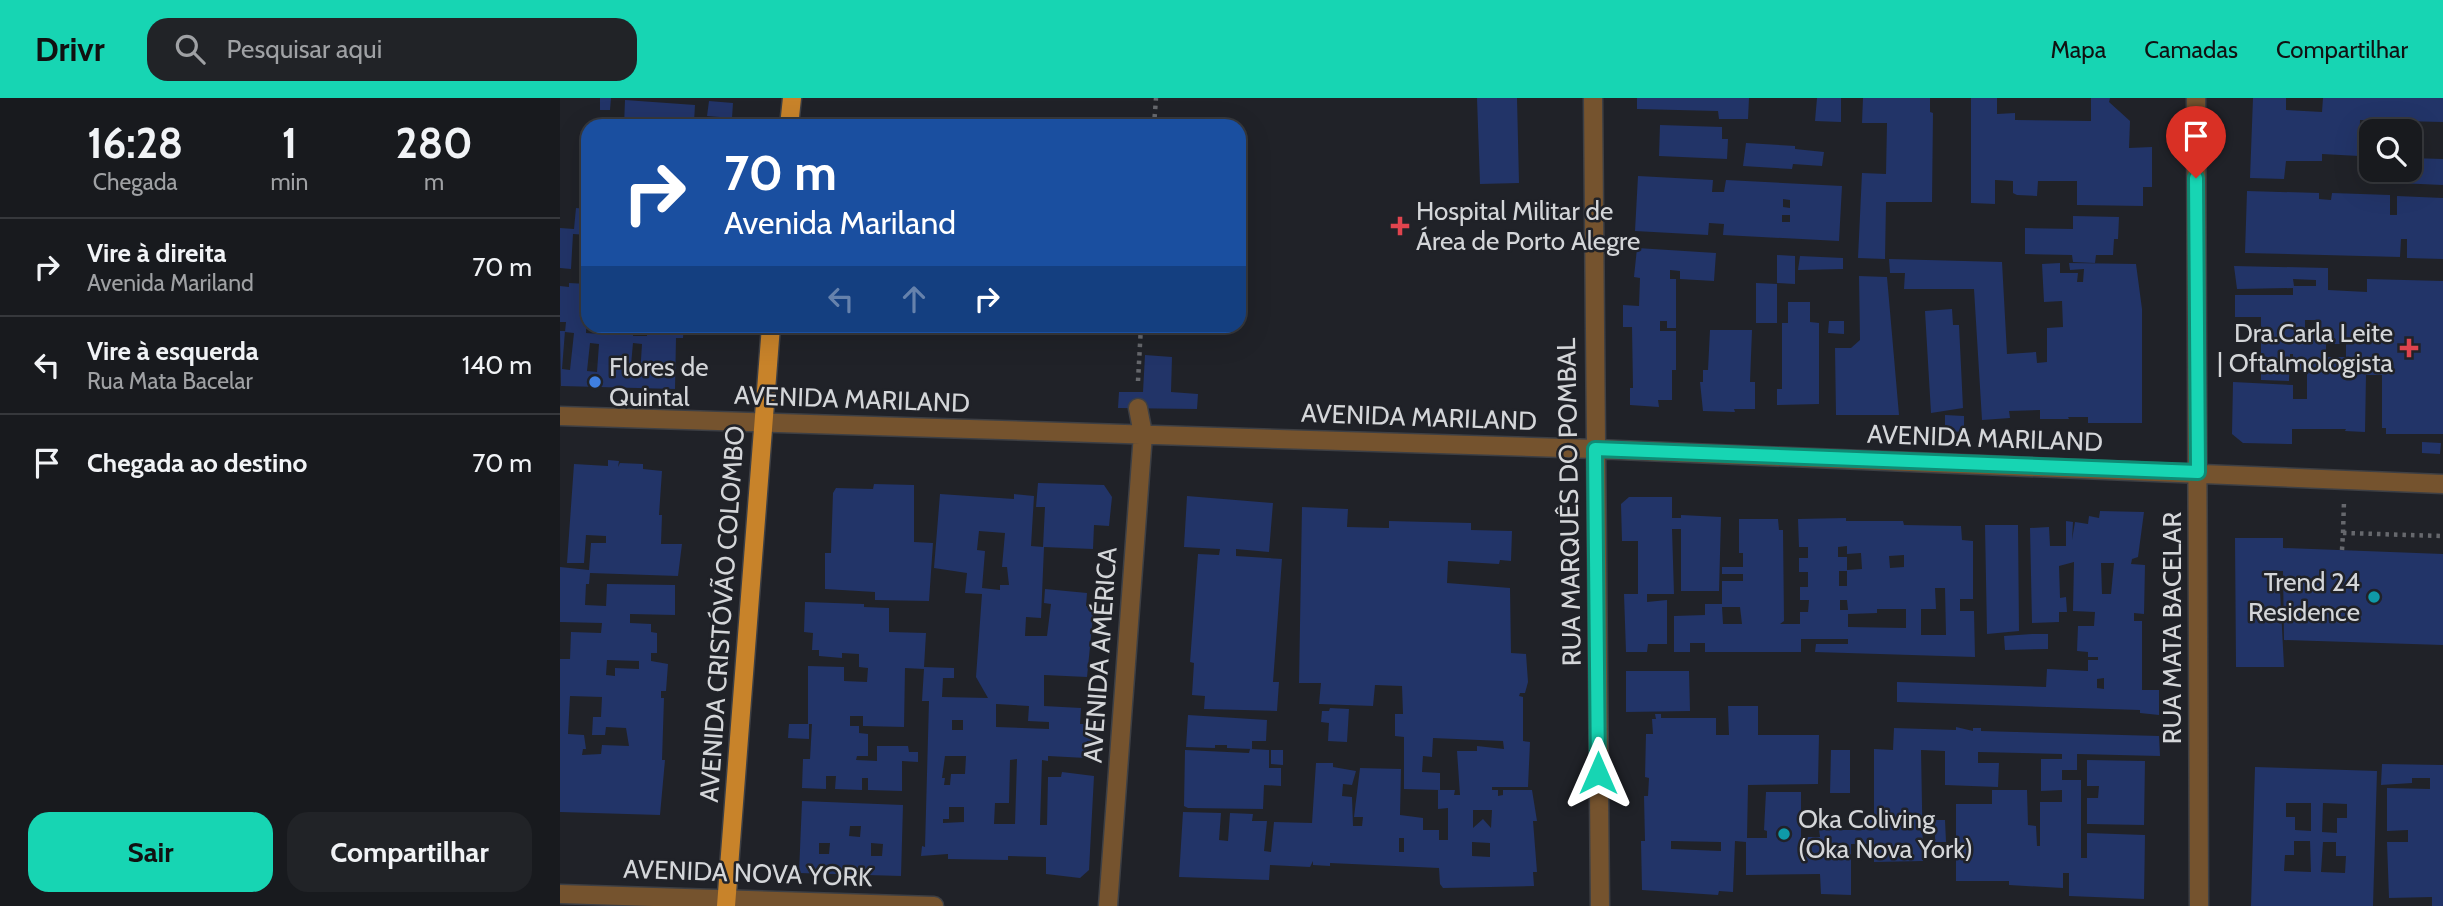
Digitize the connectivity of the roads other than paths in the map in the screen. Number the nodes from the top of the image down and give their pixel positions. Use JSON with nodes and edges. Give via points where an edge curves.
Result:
{"nodes":[{"id":1,"x":792,"y":98,"type":"edge"},
{"id":2,"x":1593,"y":98,"type":"edge"},
{"id":3,"x":2196,"y":98,"type":"edge"},
{"id":4,"x":790,"y":119,"type":"edge"},
{"id":5,"x":770,"y":333,"type":"edge"},
{"id":6,"x":1138,"y":408,"type":"dead end"},
{"id":7,"x":560,"y":416,"type":"edge"},
{"id":8,"x":762,"y":423,"type":"junction"},
{"id":9,"x":1143,"y":434,"type":"junction"},
{"id":10,"x":1595,"y":449,"type":"junction"},
{"id":11,"x":2198,"y":472,"type":"junction"},
{"id":12,"x":2443,"y":484,"type":"edge"},
{"id":13,"x":560,"y":894,"type":"edge"},
{"id":14,"x":727,"y":902,"type":"edge"},
{"id":15,"x":828,"y":904,"type":"edge"},
{"id":16,"x":934,"y":906,"type":"edge"},
{"id":17,"x":1108,"y":906,"type":"edge"},
{"id":18,"x":1600,"y":906,"type":"edge"},
{"id":19,"x":2199,"y":906,"type":"edge"}],
"edges":[{"from":1,"to":4,"type":"main road"},
{"from":2,"to":10,"type":"street","name":"RUA MARQUÊS DO POMBAL"},
{"from":3,"to":11,"type":"street","name":"RUA MATA BACELAR"},
{"from":5,"to":8,"type":"main road","name":"AVENIDA CRISTÓVÃO COLOMBO"},
{"from":6,"to":9,"type":"street","name":"AVENIDA AMÉRICA"},
{"from":7,"to":8,"type":"street","name":"AVENIDA MARILAND"},
{"from":8,"to":9,"type":"street","name":"AVENIDA MARILAND"},
{"from":8,"to":14,"type":"main road","name":"AVENIDA CRISTÓVÃO COLOMBO"},
{"from":9,"to":10,"type":"street","name":"AVENIDA MARILAND"},
{"from":9,"to":17,"type":"street","name":"AVENIDA AMÉRICA"},
{"from":10,"to":11,"type":"street","name":"AVENIDA MARILAND"},
{"from":10,"to":18,"type":"street","name":"RUA MARQUÊS DO POMBAL"},
{"from":11,"to":12,"type":"street","name":"AVENIDA MARILAND"},
{"from":11,"to":19,"type":"street","name":"RUA MATA BACELAR"},
{"from":13,"to":14,"type":"street","name":"AVENIDA NOVA YORK"},
{"from":14,"to":15,"type":"street","name":"AVENIDA NOVA YORK"},
{"from":15,"to":16,"type":"street","name":"AVENIDA NOVA YORK"}]}
